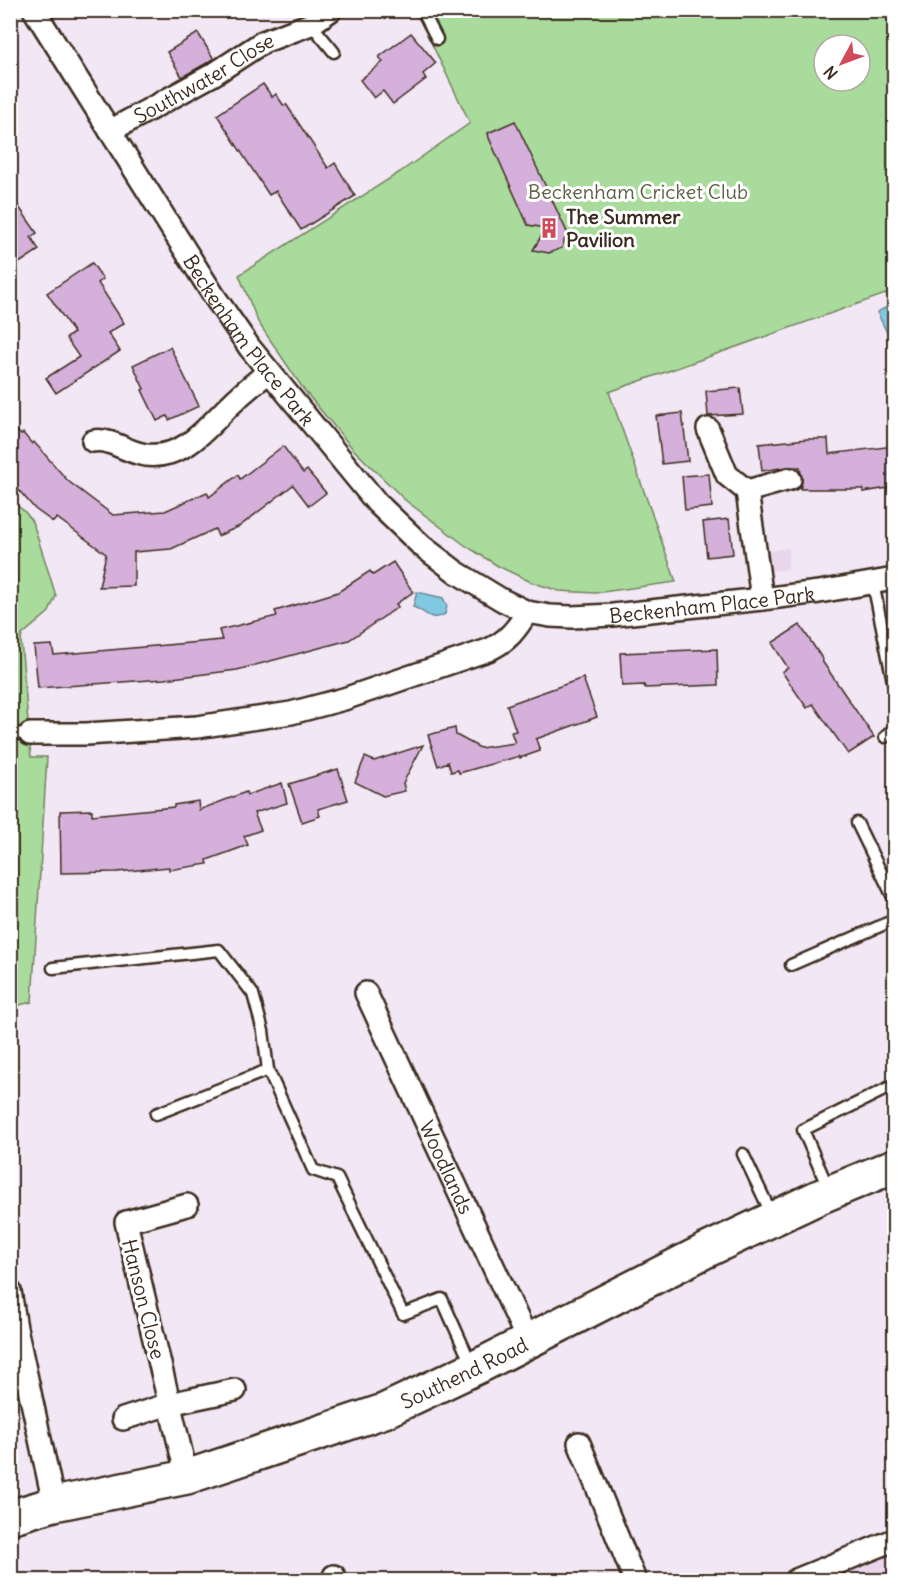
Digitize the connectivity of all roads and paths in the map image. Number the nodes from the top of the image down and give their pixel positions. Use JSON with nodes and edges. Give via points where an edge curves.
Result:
{"nodes":[{"id":1,"x":34,"y":10,"type":"edge"},
{"id":2,"x":331,"y":10,"type":"edge"},
{"id":3,"x":422,"y":10,"type":"edge"},
{"id":4,"x":310,"y":24,"type":"junction"},
{"id":5,"x":437,"y":39,"type":"dead end"},
{"id":6,"x":334,"y":52,"type":"dead end"},
{"id":7,"x":110,"y":131,"type":"junction"},
{"id":8,"x":269,"y":372,"type":"junction"},
{"id":9,"x":708,"y":429,"type":"dead end"},
{"id":10,"x":93,"y":441,"type":"dead end"},
{"id":11,"x":790,"y":479,"type":"dead end"},
{"id":12,"x":747,"y":491,"type":"junction"},
{"id":13,"x":894,"y":579,"type":"edge"},
{"id":14,"x":873,"y":583,"type":"junction"},
{"id":15,"x":762,"y":599,"type":"junction"},
{"id":16,"x":527,"y":612,"type":"junction"},
{"id":17,"x":894,"y":686,"type":"edge"},
{"id":18,"x":894,"y":729,"type":"edge"},
{"id":19,"x":20,"y":733,"type":"edge"},
{"id":20,"x":885,"y":737,"type":"dead end"},
{"id":21,"x":857,"y":823,"type":"dead end"},
{"id":22,"x":894,"y":899,"type":"edge"},
{"id":23,"x":894,"y":920,"type":"edge"},
{"id":24,"x":791,"y":965,"type":"dead end"},
{"id":25,"x":53,"y":968,"type":"dead end"},
{"id":26,"x":366,"y":993,"type":"dead end"},
{"id":27,"x":268,"y":1070,"type":"junction"},
{"id":28,"x":894,"y":1085,"type":"edge"},
{"id":29,"x":156,"y":1113,"type":"dead end"},
{"id":30,"x":743,"y":1154,"type":"dead end"},
{"id":31,"x":894,"y":1167,"type":"edge"},
{"id":32,"x":830,"y":1193,"type":"junction"},
{"id":33,"x":187,"y":1205,"type":"dead end"},
{"id":34,"x":774,"y":1218,"type":"junction"},
{"id":35,"x":10,"y":1291,"type":"edge"},
{"id":36,"x":528,"y":1341,"type":"junction"},
{"id":37,"x":474,"y":1369,"type":"junction"},
{"id":38,"x":235,"y":1390,"type":"dead end"},
{"id":39,"x":170,"y":1404,"type":"junction"},
{"id":40,"x":123,"y":1419,"type":"dead end"},
{"id":41,"x":579,"y":1443,"type":"dead end"},
{"id":42,"x":187,"y":1477,"type":"junction"},
{"id":43,"x":54,"y":1504,"type":"junction"},
{"id":44,"x":10,"y":1517,"type":"edge"},
{"id":45,"x":894,"y":1540,"type":"edge"},
{"id":46,"x":635,"y":1581,"type":"edge"},
{"id":47,"x":796,"y":1581,"type":"edge"}],
"edges":[{"from":1,"to":7,"type":"street","name":"Beckenham Place Park"},
{"from":2,"to":4,"type":"street","name":"Southwater Close"},
{"from":3,"to":5,"type":"lane"},
{"from":4,"to":6,"type":"lane"},
{"from":4,"to":7,"type":"street","name":"Southwater Close","via":[[263,42],[214,74]]},
{"from":7,"to":8,"type":"street","name":"Beckenham Place Park","via":[[226,313]]},
{"from":8,"to":10,"type":"street","via":[[200,437],[183,448],[146,455],[105,439]]},
{"from":8,"to":16,"type":"street","name":"Beckenham Place Park","via":[[363,488],[406,532],[456,572]]},
{"from":9,"to":12,"type":"street","via":[[727,475]]},
{"from":11,"to":12,"type":"street"},
{"from":12,"to":15,"type":"street"},
{"from":13,"to":14,"type":"street","name":"Beckenham Place Park"},
{"from":14,"to":15,"type":"street","name":"Beckenham Place Park"},
{"from":14,"to":17,"type":"lane"},
{"from":15,"to":16,"type":"street","name":"Beckenham Place Park","via":[[596,617]]},
{"from":16,"to":19,"type":"street","via":[[513,634],[488,650],[291,713],[197,727],[86,734]]},
{"from":18,"to":20,"type":"lane"},
{"from":21,"to":22,"type":"lane"},
{"from":23,"to":24,"type":"lane"},
{"from":25,"to":27,"type":"lane","via":[[219,950],[254,994]]},
{"from":26,"to":36,"type":"street","name":"Woodlands"},
{"from":27,"to":29,"type":"lane"},
{"from":27,"to":37,"type":"lane","via":[[313,1170],[337,1178],[403,1314],[442,1299]]},
{"from":28,"to":32,"type":"lane","via":[[803,1130]]},
{"from":30,"to":34,"type":"lane"},
{"from":31,"to":32,"type":"main road","name":"Southend Road"},
{"from":32,"to":34,"type":"main road","name":"Southend Road"},
{"from":33,"to":39,"type":"street","name":"Hanson Close","via":[[126,1222]]},
{"from":34,"to":36,"type":"main road","name":"Southend Road"},
{"from":35,"to":43,"type":"street"},
{"from":36,"to":37,"type":"main road","name":"Southend Road"},
{"from":37,"to":42,"type":"main road","name":"Southend Road","via":[[384,1411]]},
{"from":38,"to":39,"type":"street"},
{"from":39,"to":40,"type":"street"},
{"from":39,"to":42,"type":"street","name":"Hanson Close"},
{"from":41,"to":46,"type":"street"},
{"from":42,"to":43,"type":"main road","name":"Southend Road"},
{"from":43,"to":44,"type":"main road","name":"Southend Road"},
{"from":45,"to":47,"type":"street"}]}
